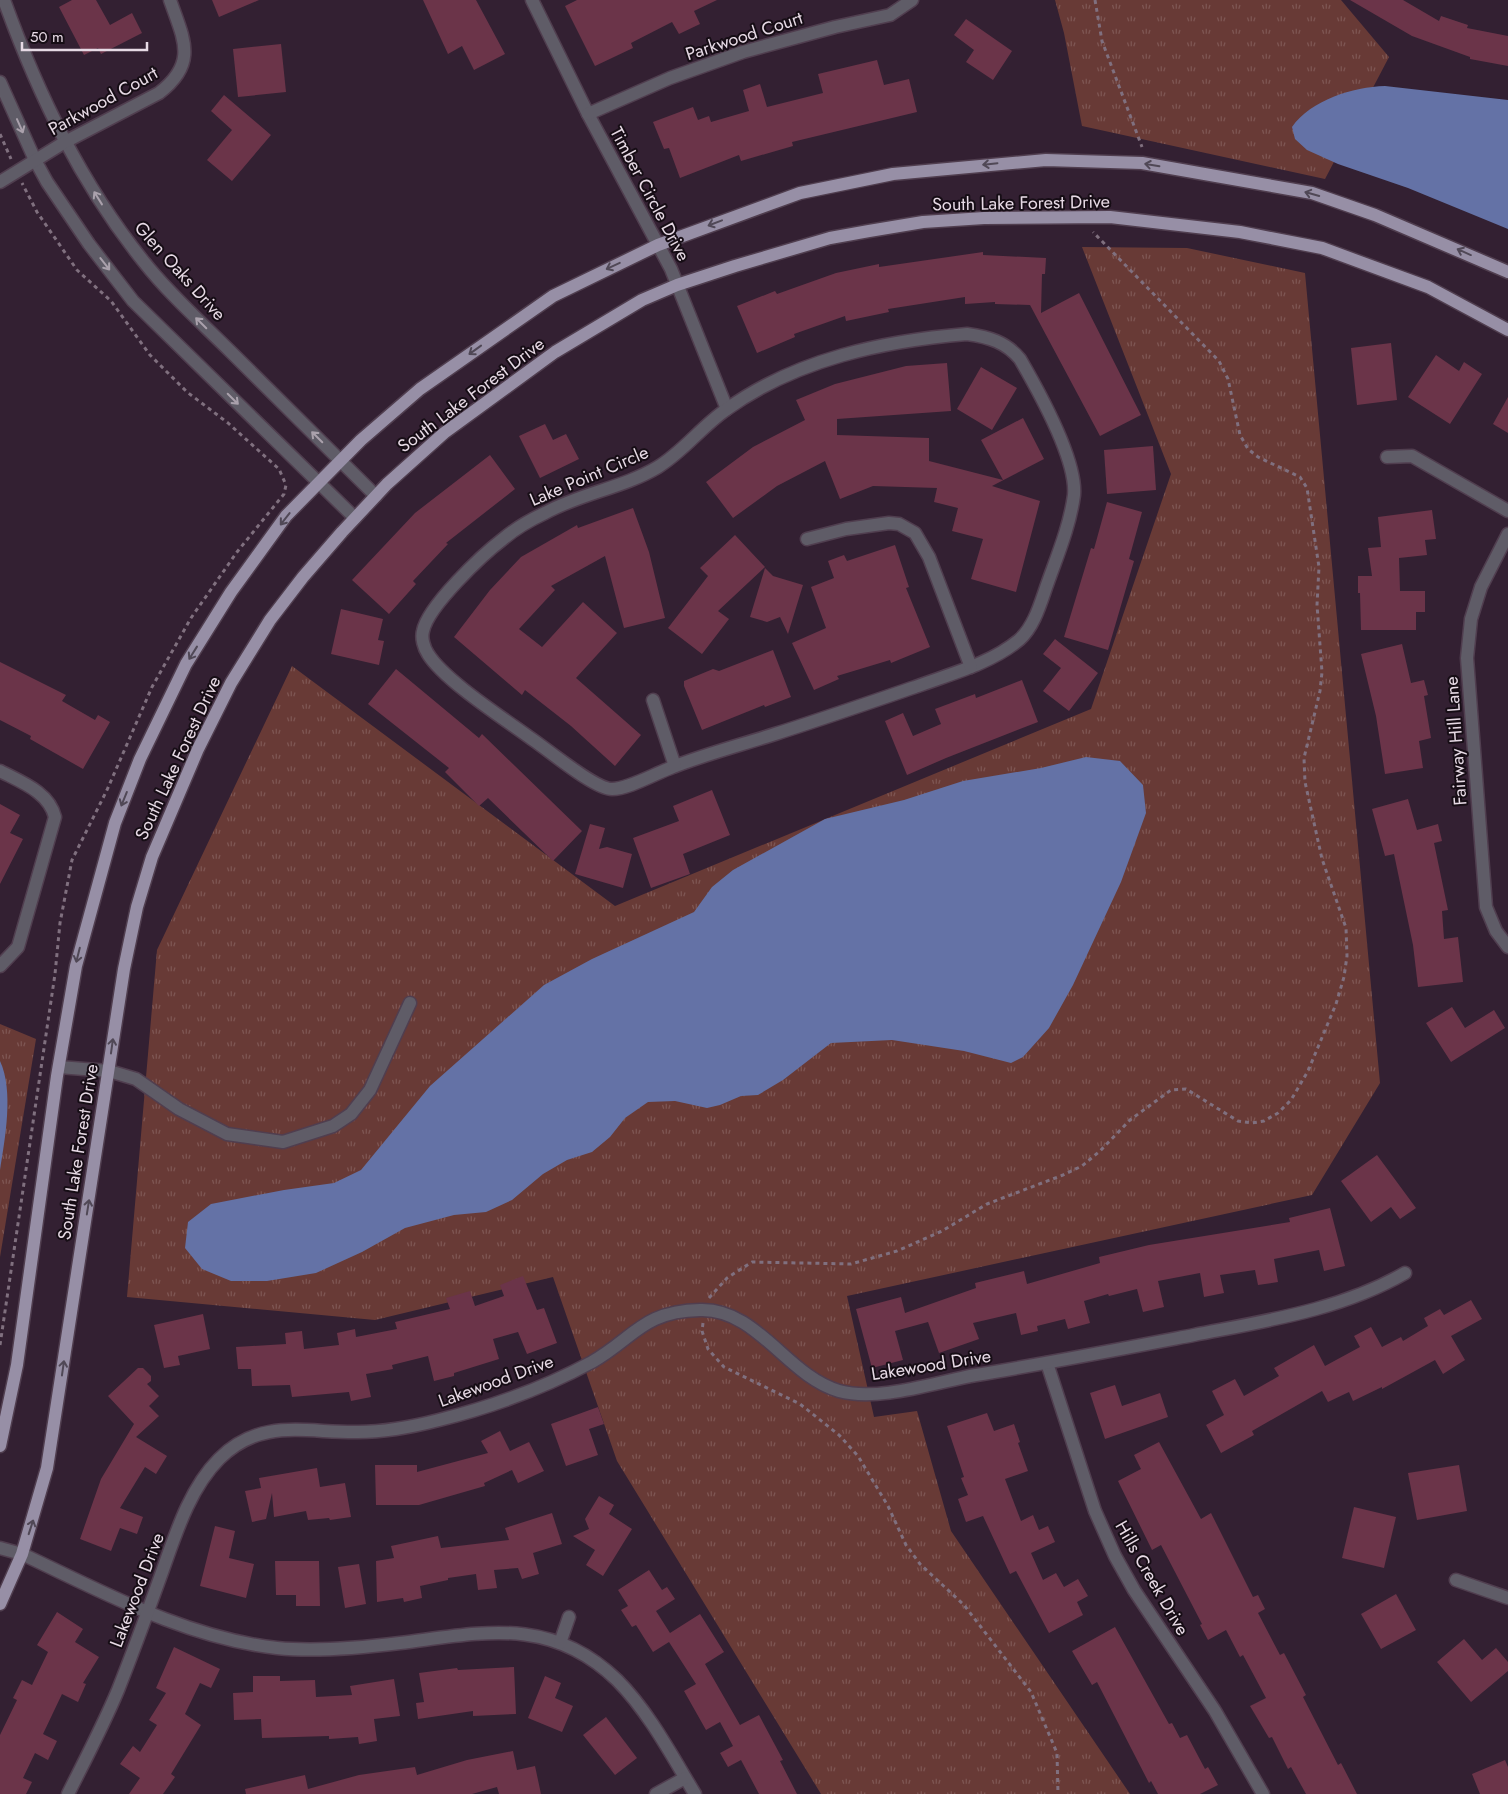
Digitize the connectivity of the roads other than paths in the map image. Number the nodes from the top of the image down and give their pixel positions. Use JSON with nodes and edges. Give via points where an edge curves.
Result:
{"nodes":[{"id":1,"x":4,"y":0,"type":"edge"},
{"id":2,"x":170,"y":0,"type":"edge"},
{"id":3,"x":532,"y":0,"type":"edge"},
{"id":4,"x":912,"y":0,"type":"edge"},
{"id":5,"x":0,"y":82,"type":"edge"},
{"id":6,"x":588,"y":114,"type":"junction"},
{"id":7,"x":65,"y":142,"type":"junction"},
{"id":8,"x":35,"y":160,"type":"junction"},
{"id":9,"x":0,"y":182,"type":"edge"},
{"id":10,"x":658,"y":245,"type":"junction"},
{"id":11,"x":1508,"y":272,"type":"edge"},
{"id":12,"x":677,"y":285,"type":"junction"},
{"id":13,"x":1508,"y":330,"type":"edge"},
{"id":14,"x":727,"y":409,"type":"junction"},
{"id":15,"x":1387,"y":457,"type":"dead end"},
{"id":16,"x":341,"y":460,"type":"junction"},
{"id":17,"x":318,"y":483,"type":"junction"},
{"id":18,"x":376,"y":496,"type":"junction"},
{"id":19,"x":1508,"y":511,"type":"edge"},
{"id":20,"x":355,"y":518,"type":"junction"},
{"id":21,"x":1508,"y":534,"type":"edge"},
{"id":22,"x":807,"y":539,"type":"dead end"},
{"id":23,"x":971,"y":667,"type":"junction"},
{"id":24,"x":653,"y":700,"type":"dead end"},
{"id":25,"x":675,"y":766,"type":"junction"},
{"id":26,"x":0,"y":771,"type":"edge"},
{"id":27,"x":1508,"y":947,"type":"edge"},
{"id":28,"x":0,"y":966,"type":"edge"},
{"id":29,"x":410,"y":1003,"type":"dead end"},
{"id":30,"x":59,"y":1067,"type":"junction"},
{"id":31,"x":109,"y":1071,"type":"junction"},
{"id":32,"x":1405,"y":1273,"type":"dead end"},
{"id":33,"x":1048,"y":1364,"type":"junction"},
{"id":34,"x":0,"y":1446,"type":"edge"},
{"id":35,"x":0,"y":1548,"type":"edge"},
{"id":36,"x":22,"y":1554,"type":"junction"},
{"id":37,"x":1456,"y":1580,"type":"dead end"},
{"id":38,"x":1508,"y":1598,"type":"edge"},
{"id":39,"x":0,"y":1604,"type":"edge"},
{"id":40,"x":147,"y":1612,"type":"junction"},
{"id":41,"x":569,"y":1618,"type":"dead end"},
{"id":42,"x":560,"y":1642,"type":"junction"},
{"id":43,"x":685,"y":1778,"type":"junction"},
{"id":44,"x":68,"y":1794,"type":"edge"},
{"id":45,"x":656,"y":1794,"type":"edge"},
{"id":46,"x":695,"y":1794,"type":"edge"},
{"id":47,"x":1263,"y":1794,"type":"edge"}],
"edges":[{"from":1,"to":7,"type":"street","name":"Glen Oaks Drive","via":[[24,57]]},
{"from":2,"to":7,"type":"street","name":"Parkwood Court","via":[[183,34],[186,53],[182,68],[172,83]]},
{"from":3,"to":6,"type":"street","name":"Timber Circle Drive"},
{"from":4,"to":6,"type":"street","name":"Parkwood Court","via":[[890,14],[775,42],[670,78]]},
{"from":5,"to":8,"type":"street","one_way":true},
{"from":6,"to":10,"type":"street","name":"Timber Circle Drive"},
{"from":7,"to":8,"type":"street","name":"Parkwood Court"},
{"from":16,"to":7,"type":"street","name":"Glen Oaks Drive","one_way":true,"via":[[145,264],[107,213]]},
{"from":8,"to":9,"type":"street","name":"Parkwood Court"},
{"from":8,"to":17,"type":"street","one_way":true,"via":[[69,216],[133,301]]},
{"from":11,"to":10,"type":"main road","name":"South Lake Forest Drive","one_way":true,"via":[[1375,215],[1312,194],[1142,163],[1093,160],[1002,163],[893,174],[843,183],[774,201]]},
{"from":10,"to":12,"type":"street","name":"Timber Circle Drive"},
{"from":10,"to":16,"type":"main road","name":"South Lake Forest Drive","one_way":true,"via":[[553,296],[520,318],[420,389]]},
{"from":12,"to":13,"type":"main road","name":"South Lake Forest Drive","via":[[793,249],[869,230],[984,218],[1110,217],[1240,232],[1322,248],[1428,287]]},
{"from":12,"to":14,"type":"street","name":"Timber Circle Drive"},
{"from":12,"to":18,"type":"main road","name":"South Lake Forest Drive","via":[[634,304],[555,352],[444,433]]},
{"from":14,"to":23,"type":"street","name":"Lake Point Circle","via":[[798,370],[900,342],[967,334],[1001,342],[1012,350],[1030,377],[1063,446],[1071,470],[1074,496],[1065,535],[1035,618],[1025,633],[1000,652]]},
{"from":14,"to":25,"type":"street","name":"Lake Point Circle","via":[[655,469],[553,508],[501,540],[443,598],[422,632],[428,656],[458,684],[599,786],[620,788]]},
{"from":15,"to":19,"type":"street","via":[[1412,456]]},
{"from":16,"to":17,"type":"main road","name":"South Lake Forest Drive"},
{"from":16,"to":18,"type":"street","name":"Glen Oaks Drive"},
{"from":17,"to":20,"type":"street"},
{"from":17,"to":30,"type":"main road","name":"South Lake Forest Drive","one_way":true,"via":[[286,516],[231,592],[186,664],[140,759],[115,822],[95,892],[76,966]]},
{"from":18,"to":20,"type":"main road","name":"South Lake Forest Drive"},
{"from":31,"to":20,"type":"main road","name":"South Lake Forest Drive","one_way":true,"via":[[137,907],[152,856],[173,803],[214,715],[270,620]]},
{"from":21,"to":27,"type":"street","name":"Fairway Hill Lane","via":[[1481,587],[1471,619],[1467,658],[1486,907],[1496,931]]},
{"from":22,"to":23,"type":"street","via":[[889,523],[915,532],[929,558]]},
{"from":23,"to":25,"type":"street","name":"Lake Point Circle"},
{"from":24,"to":25,"type":"street"},
{"from":26,"to":28,"type":"street","via":[[41,795],[53,809],[55,818],[18,947]]},
{"from":29,"to":31,"type":"street","via":[[370,1090],[351,1114],[333,1126],[283,1142],[227,1134],[179,1109],[136,1079]]},
{"from":30,"to":31,"type":"street"},
{"from":30,"to":34,"type":"main road","name":"South Lake Forest Drive","via":[[17,1365]]},
{"from":36,"to":31,"type":"main road","name":"South Lake Forest Drive","one_way":true,"via":[[52,1441]]},
{"from":32,"to":33,"type":"street","name":"Lakewood Drive","via":[[1362,1294],[1288,1316]]},
{"from":33,"to":40,"type":"street","name":"Lakewood Drive","via":[[903,1390],[840,1391],[808,1375],[756,1332],[729,1315],[703,1310],[666,1315],[635,1329],[603,1355],[559,1378],[505,1400],[443,1419],[384,1431],[285,1429],[249,1437],[233,1446],[208,1470],[187,1508]]},
{"from":33,"to":47,"type":"street","name":"Hills Creek Drive","via":[[1095,1511],[1115,1556]]},
{"from":35,"to":36,"type":"street"},
{"from":36,"to":39,"type":"main road","name":"South Lake Forest Drive"},
{"from":36,"to":40,"type":"street"},
{"from":37,"to":38,"type":"street"},
{"from":40,"to":42,"type":"street","via":[[250,1645],[280,1648],[348,1648],[480,1632],[510,1632]]},
{"from":40,"to":44,"type":"street","name":"Lakewood Drive","via":[[116,1694]]},
{"from":41,"to":42,"type":"street"},
{"from":42,"to":43,"type":"street","via":[[617,1680],[642,1710]]},
{"from":43,"to":45,"type":"street"},
{"from":43,"to":46,"type":"street"}]}
